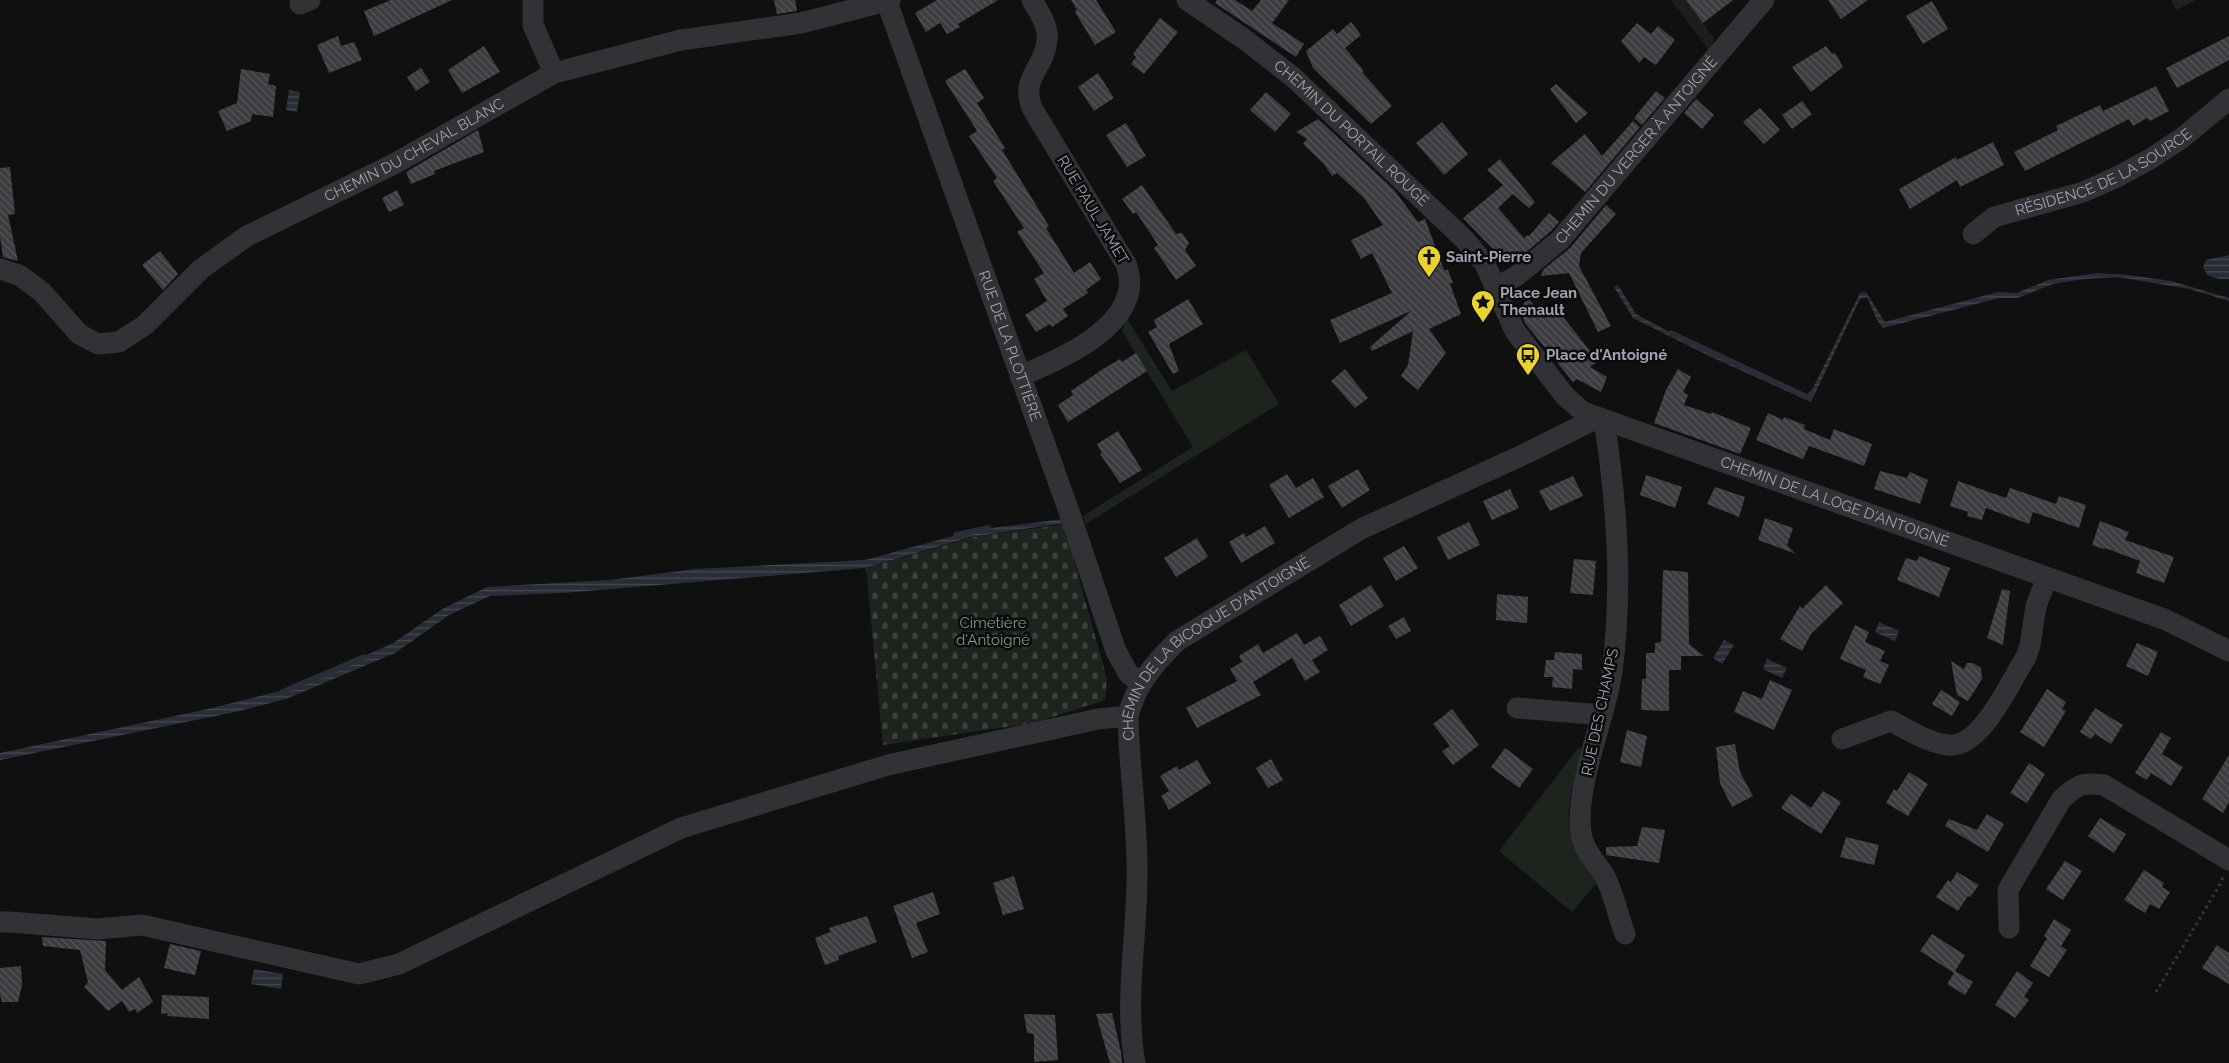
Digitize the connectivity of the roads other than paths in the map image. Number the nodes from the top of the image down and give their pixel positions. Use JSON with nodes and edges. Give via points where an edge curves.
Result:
{"nodes":[{"id":1,"x":533,"y":0,"type":"edge"},
{"id":2,"x":1032,"y":0,"type":"edge"},
{"id":3,"x":1187,"y":0,"type":"edge"},
{"id":4,"x":1764,"y":0,"type":"edge"},
{"id":5,"x":888,"y":1,"type":"edge"},
{"id":6,"x":554,"y":73,"type":"junction"},
{"id":7,"x":2229,"y":99,"type":"edge"},
{"id":8,"x":1973,"y":234,"type":"dead end"},
{"id":9,"x":0,"y":269,"type":"edge"},
{"id":10,"x":1495,"y":288,"type":"junction"},
{"id":11,"x":1020,"y":376,"type":"junction"},
{"id":12,"x":1600,"y":419,"type":"junction"},
{"id":13,"x":2047,"y":578,"type":"junction"},
{"id":14,"x":2229,"y":651,"type":"edge"},
{"id":15,"x":1140,"y":683,"type":"junction"},
{"id":16,"x":1517,"y":708,"type":"dead end"},
{"id":17,"x":1602,"y":715,"type":"junction"},
{"id":18,"x":1128,"y":716,"type":"junction"},
{"id":19,"x":1842,"y":739,"type":"dead end"},
{"id":20,"x":2229,"y":859,"type":"edge"},
{"id":21,"x":0,"y":922,"type":"edge"},
{"id":22,"x":2009,"y":928,"type":"dead end"},
{"id":23,"x":1625,"y":934,"type":"dead end"},
{"id":24,"x":1135,"y":1063,"type":"edge"}],
"edges":[{"from":1,"to":6,"type":"street","via":[[533,25]]},
{"from":2,"to":11,"type":"street","name":"RUE PAUL JAMET","via":[[1042,18],[1048,41],[1031,77],[1028,97],[1126,264],[1131,286],[1108,327],[1061,359]]},
{"from":3,"to":10,"type":"street","name":"CHEMIN DU PORTAIL ROUGE","via":[[1293,76],[1427,201],[1466,240],[1480,258]]},
{"from":4,"to":10,"type":"street","name":"CHEMIN DU VERGER À ANTOIGNÉ","via":[[1560,240],[1515,277]]},
{"from":5,"to":6,"type":"street","name":"CHEMIN DU CHEVAL BLANC","via":[[801,23],[682,40]]},
{"from":5,"to":11,"type":"street","name":"RUE DE LA PLOTTIÈRE"},
{"from":6,"to":9,"type":"street","name":"CHEMIN DU CHEVAL BLANC","via":[[394,164],[247,236],[202,268],[145,325],[119,342],[98,344],[79,334],[42,292],[19,275]]},
{"from":7,"to":8,"type":"street","name":"RÉSIDENCE DE LA SOURCE","via":[[2182,138],[2116,177],[2083,192],[1994,217]]},
{"from":10,"to":12,"type":"street","name":"CHEMIN DE LA LOGE D'ANTOIGNÉ","via":[[1515,331],[1541,365],[1576,407]]},
{"from":11,"to":15,"type":"street","name":"RUE DE LA PLOTTIÈRE","via":[[1116,651],[1128,673]]},
{"from":12,"to":13,"type":"street","name":"CHEMIN DE LA LOGE D'ANTOIGNÉ"},
{"from":12,"to":15,"type":"street","name":"CHEMIN DE LA BICOQUE D'ANTOIGNÉ","via":[[1361,530],[1178,641],[1154,663]]},
{"from":12,"to":17,"type":"street","name":"RUE DES CHAMPS","via":[[1617,522],[1618,572],[1617,627]]},
{"from":13,"to":14,"type":"street","name":"CHEMIN DE LA LOGE D'ANTOIGNÉ","via":[[2164,619]]},
{"from":13,"to":19,"type":"street","via":[[2035,611],[2026,657],[1982,728],[1968,740],[1949,745],[1930,740],[1891,721]]},
{"from":15,"to":18,"type":"street","name":"CHEMIN DE LA BICOQUE D'ANTOIGNÉ"},
{"from":16,"to":17,"type":"street"},
{"from":17,"to":23,"type":"street","name":"RUE DES CHAMPS","via":[[1582,798],[1582,839],[1589,857],[1604,876]]},
{"from":18,"to":21,"type":"street","via":[[1098,719],[888,765],[681,828],[399,964],[359,974],[142,924],[98,929]]},
{"from":18,"to":24,"type":"street","name":"CHEMIN DE LA BICOQUE D'ANTOIGNÉ","via":[[1137,867],[1129,1009]]},
{"from":20,"to":22,"type":"street","via":[[2104,785],[2088,783],[2073,789],[2061,800],[2008,890]]}]}
